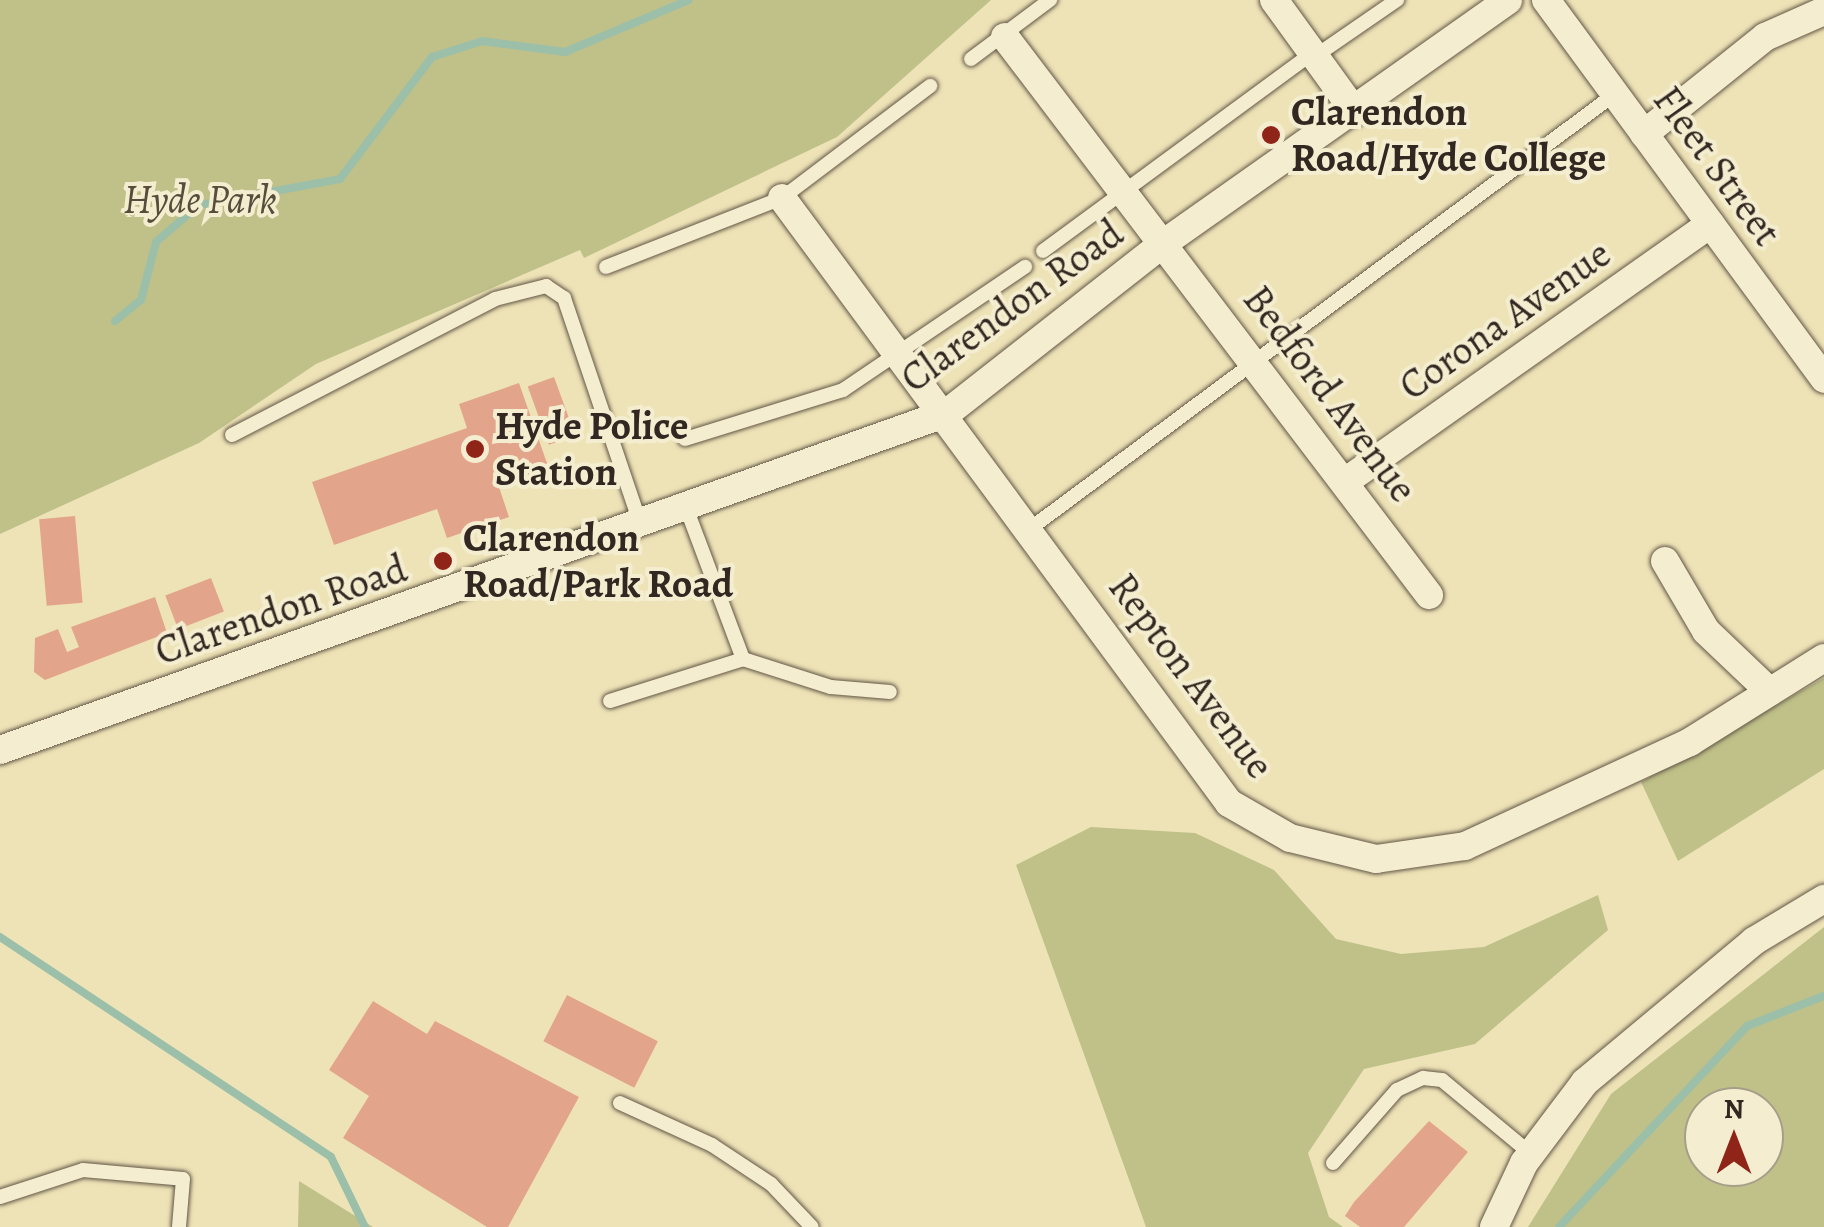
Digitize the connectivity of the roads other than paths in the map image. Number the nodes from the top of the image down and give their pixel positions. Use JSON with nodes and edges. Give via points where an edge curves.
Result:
{"nodes":[{"id":1,"x":1050,"y":0,"type":"edge"},
{"id":2,"x":1274,"y":0,"type":"edge"},
{"id":3,"x":1397,"y":0,"type":"edge"},
{"id":4,"x":1508,"y":0,"type":"edge"},
{"id":5,"x":1546,"y":0,"type":"edge"},
{"id":6,"x":1824,"y":11,"type":"edge"},
{"id":7,"x":1006,"y":36,"type":"junction"},
{"id":8,"x":1312,"y":56,"type":"junction"},
{"id":9,"x":971,"y":59,"type":"dead end"},
{"id":10,"x":930,"y":86,"type":"dead end"},
{"id":11,"x":1614,"y":94,"type":"junction"},
{"id":12,"x":1356,"y":112,"type":"junction"},
{"id":13,"x":1644,"y":134,"type":"junction"},
{"id":14,"x":1125,"y":192,"type":"junction"},
{"id":15,"x":782,"y":198,"type":"junction"},
{"id":16,"x":1710,"y":224,"type":"junction"},
{"id":17,"x":1164,"y":243,"type":"junction"},
{"id":18,"x":1043,"y":250,"type":"dead end"},
{"id":19,"x":606,"y":266,"type":"dead end"},
{"id":20,"x":1025,"y":266,"type":"dead end"},
{"id":21,"x":903,"y":355,"type":"junction"},
{"id":22,"x":1256,"y":359,"type":"junction"},
{"id":23,"x":1824,"y":379,"type":"edge"},
{"id":24,"x":948,"y":413,"type":"junction"},
{"id":25,"x":232,"y":435,"type":"dead end"},
{"id":26,"x":685,"y":439,"type":"dead end"},
{"id":27,"x":1346,"y":482,"type":"junction"},
{"id":28,"x":687,"y":510,"type":"junction"},
{"id":29,"x":641,"y":527,"type":"junction"},
{"id":30,"x":1031,"y":528,"type":"junction"},
{"id":31,"x":1664,"y":561,"type":"dead end"},
{"id":32,"x":1429,"y":596,"type":"dead end"},
{"id":33,"x":1824,"y":658,"type":"edge"},
{"id":34,"x":743,"y":659,"type":"junction"},
{"id":35,"x":890,"y":692,"type":"dead end"},
{"id":36,"x":1770,"y":692,"type":"junction"},
{"id":37,"x":610,"y":700,"type":"dead end"},
{"id":38,"x":0,"y":750,"type":"edge"},
{"id":39,"x":1824,"y":899,"type":"edge"},
{"id":40,"x":620,"y":1103,"type":"dead end"},
{"id":41,"x":1531,"y":1154,"type":"junction"},
{"id":42,"x":1333,"y":1164,"type":"dead end"},
{"id":43,"x":0,"y":1197,"type":"edge"},
{"id":44,"x":1495,"y":1225,"type":"edge"},
{"id":45,"x":179,"y":1227,"type":"edge"},
{"id":46,"x":812,"y":1227,"type":"edge"}],
"edges":[{"from":1,"to":7,"type":"lane"},
{"from":2,"to":8,"type":"street"},
{"from":3,"to":8,"type":"lane"},
{"from":4,"to":12,"type":"street","name":"Clarendon Road"},
{"from":5,"to":11,"type":"street","name":"Fleet Street"},
{"from":6,"to":13,"type":"street","via":[[1765,38]]},
{"from":7,"to":9,"type":"lane"},
{"from":7,"to":14,"type":"street","name":"Bedford Avenue"},
{"from":8,"to":12,"type":"street"},
{"from":8,"to":14,"type":"lane"},
{"from":10,"to":15,"type":"lane"},
{"from":11,"to":13,"type":"street","name":"Fleet Street"},
{"from":11,"to":22,"type":"lane"},
{"from":12,"to":17,"type":"street","name":"Clarendon Road"},
{"from":13,"to":16,"type":"street","name":"Fleet Street"},
{"from":14,"to":17,"type":"street","name":"Bedford Avenue"},
{"from":14,"to":18,"type":"lane"},
{"from":15,"to":19,"type":"lane"},
{"from":15,"to":21,"type":"street","name":"Repton Avenue"},
{"from":16,"to":23,"type":"street","name":"Fleet Street"},
{"from":16,"to":27,"type":"street","name":"Corona Avenue"},
{"from":17,"to":22,"type":"street","name":"Bedford Avenue"},
{"from":17,"to":24,"type":"street","name":"Clarendon Road"},
{"from":20,"to":21,"type":"lane"},
{"from":21,"to":24,"type":"street","name":"Repton Avenue"},
{"from":21,"to":26,"type":"lane","via":[[843,390]]},
{"from":22,"to":27,"type":"street","name":"Bedford Avenue"},
{"from":22,"to":30,"type":"lane"},
{"from":24,"to":28,"type":"street","name":"Clarendon Road"},
{"from":24,"to":30,"type":"street","name":"Repton Avenue"},
{"from":25,"to":29,"type":"lane","via":[[481,306],[546,286],[564,298]]},
{"from":27,"to":32,"type":"street","name":"Bedford Avenue"},
{"from":28,"to":29,"type":"street","name":"Clarendon Road"},
{"from":28,"to":34,"type":"lane"},
{"from":29,"to":38,"type":"street","name":"Clarendon Road"},
{"from":30,"to":36,"type":"street","name":"Repton Avenue","via":[[1229,803],[1290,838],[1376,859],[1465,846],[1690,742]]},
{"from":31,"to":36,"type":"street","via":[[1706,630]]},
{"from":33,"to":36,"type":"street","name":"Repton Avenue"},
{"from":34,"to":35,"type":"lane","via":[[830,687]]},
{"from":34,"to":37,"type":"lane"},
{"from":39,"to":41,"type":"street","via":[[1754,942],[1585,1082]]},
{"from":40,"to":46,"type":"lane","via":[[712,1146],[770,1184]]},
{"from":41,"to":42,"type":"lane","via":[[1442,1080],[1424,1078],[1397,1090]]},
{"from":41,"to":44,"type":"street"},
{"from":43,"to":45,"type":"lane","via":[[83,1170],[183,1178]]}]}
